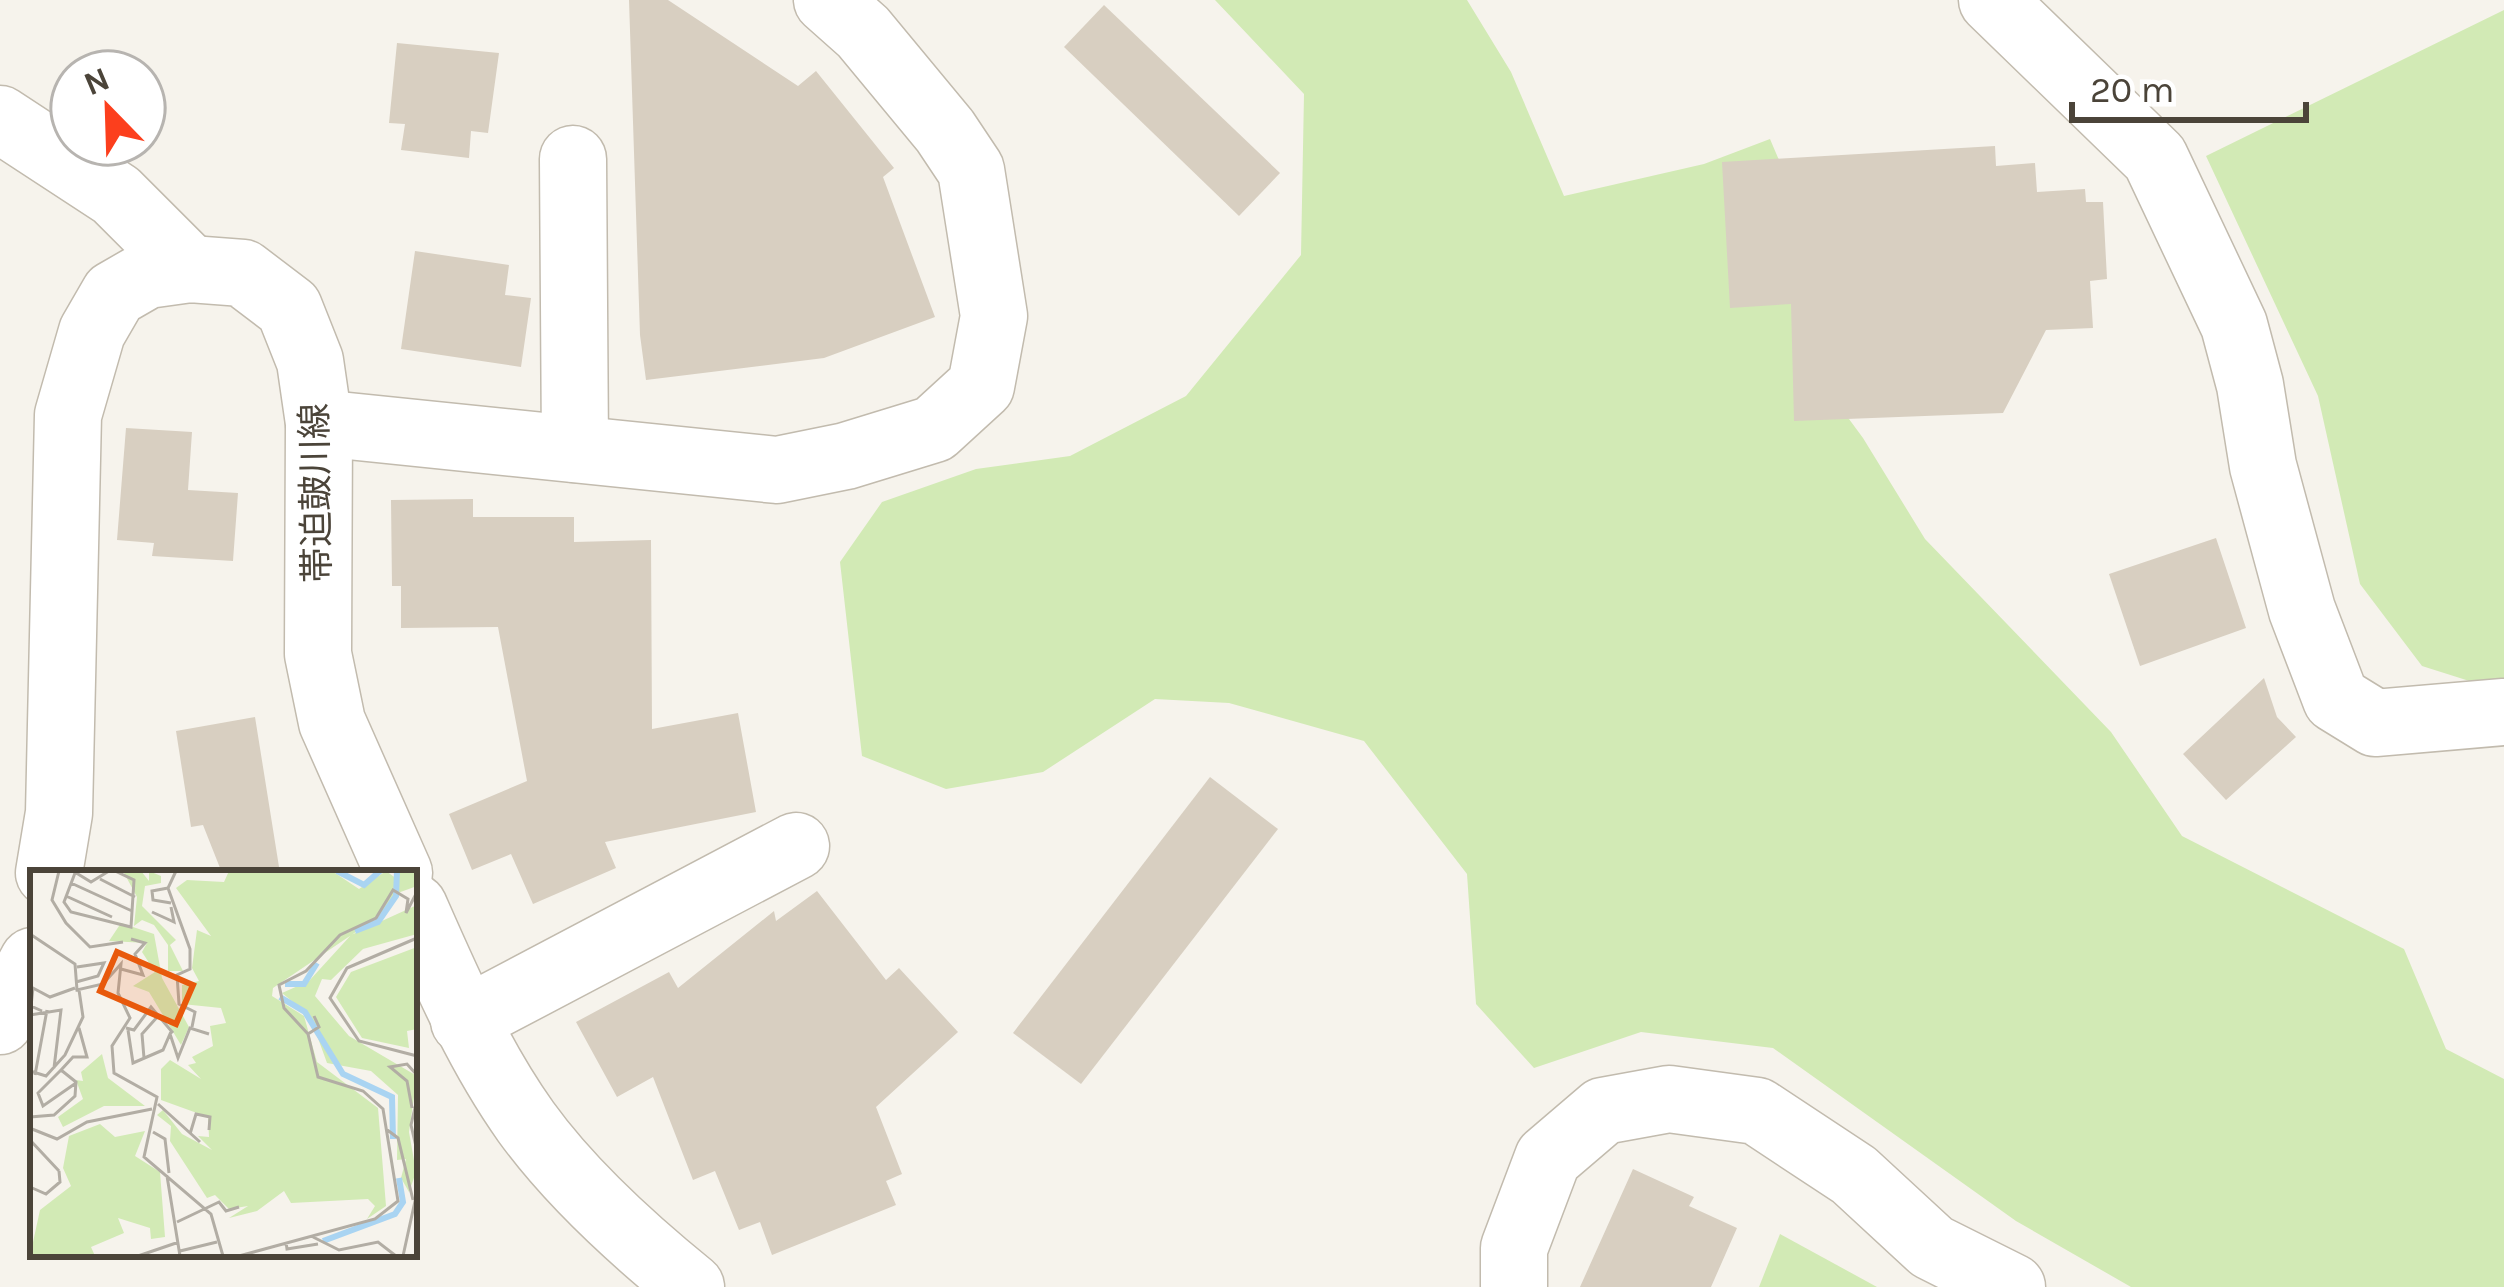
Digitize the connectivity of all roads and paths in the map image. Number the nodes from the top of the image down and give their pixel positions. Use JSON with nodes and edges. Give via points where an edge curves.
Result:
{"nodes":[{"id":1,"x":827,"y":0,"type":"edge"},
{"id":2,"x":1992,"y":0,"type":"edge"},
{"id":3,"x":0,"y":119,"type":"edge"},
{"id":4,"x":573,"y":159,"type":"dead end"},
{"id":5,"x":190,"y":269,"type":"junction"},
{"id":6,"x":319,"y":423,"type":"junction"},
{"id":7,"x":575,"y":449,"type":"junction"},
{"id":8,"x":2504,"y":712,"type":"edge"},
{"id":9,"x":796,"y":846,"type":"dead end"},
{"id":10,"x":50,"y":870,"type":"edge"},
{"id":11,"x":398,"y":870,"type":"edge"},
{"id":12,"x":417,"y":915,"type":"edge"},
{"id":13,"x":30,"y":966,"type":"edge"},
{"id":14,"x":0,"y":1021,"type":"edge"},
{"id":15,"x":464,"y":1021,"type":"junction"},
{"id":16,"x":1920,"y":1267,"type":"edge"},
{"id":17,"x":691,"y":1287,"type":"edge"},
{"id":18,"x":1514,"y":1287,"type":"edge"},
{"id":19,"x":2012,"y":1287,"type":"edge"}],
"edges":[{"from":1,"to":7,"type":"street","via":[[862,32],[971,170],[994,316],[981,386],[934,429],[777,470]]},
{"from":2,"to":8,"type":"street","via":[[2155,158],[2234,326],[2279,528],[2336,698],[2375,723]]},
{"from":3,"to":5,"type":"street","via":[[116,195]]},
{"from":4,"to":7,"type":"street"},
{"from":5,"to":6,"type":"street","name":"帯迫皷川線","via":[[243,273],[289,308],[310,361]]},
{"from":5,"to":10,"type":"street","name":"帯迫皷川線","via":[[147,274],[114,294],[92,332],[68,416],[59,813]]},
{"from":6,"to":7,"type":"street"},
{"from":6,"to":11,"type":"street","name":"帯迫皷川線","via":[[318,654],[332,722]]},
{"from":9,"to":15,"type":"street"},
{"from":12,"to":15,"type":"street"},
{"from":13,"to":14,"type":"street"},
{"from":15,"to":17,"type":"street","via":[[527,1124]]},
{"from":16,"to":18,"type":"street","via":[[1854,1175],[1756,1111],[1669,1099],[1603,1111],[1549,1158],[1514,1248]]},
{"from":16,"to":19,"type":"street"}]}
